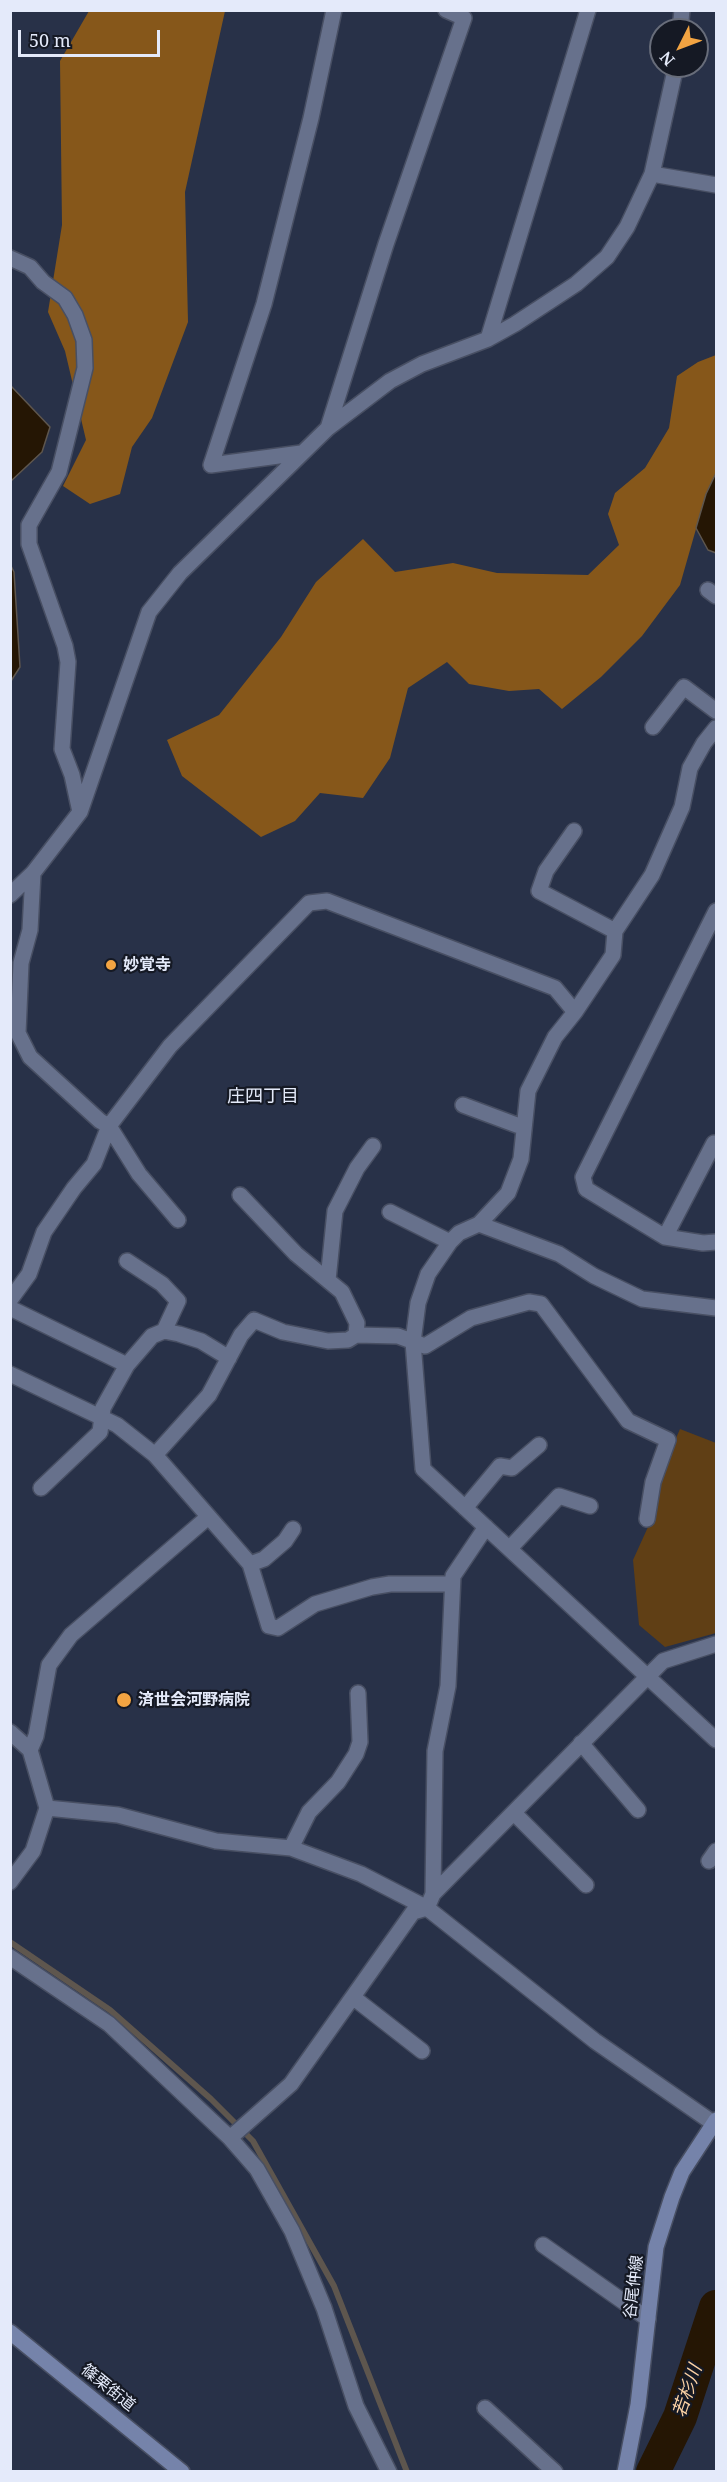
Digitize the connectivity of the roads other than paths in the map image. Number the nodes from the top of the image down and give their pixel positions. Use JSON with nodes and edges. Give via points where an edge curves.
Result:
{"nodes":[{"id":1,"x":334,"y":10,"type":"edge"},
{"id":2,"x":446,"y":10,"type":"edge"},
{"id":3,"x":588,"y":10,"type":"edge"},
{"id":4,"x":673,"y":78,"type":"edge"},
{"id":5,"x":652,"y":174,"type":"junction"},
{"id":6,"x":717,"y":184,"type":"edge"},
{"id":7,"x":10,"y":258,"type":"edge"},
{"id":8,"x":488,"y":339,"type":"junction"},
{"id":9,"x":328,"y":428,"type":"junction"},
{"id":10,"x":301,"y":453,"type":"junction"},
{"id":11,"x":717,"y":711,"type":"edge"},
{"id":12,"x":653,"y":727,"type":"dead end"},
{"id":13,"x":717,"y":728,"type":"edge"},
{"id":14,"x":80,"y":812,"type":"junction"},
{"id":15,"x":574,"y":831,"type":"dead end"},
{"id":16,"x":33,"y":873,"type":"junction"},
{"id":17,"x":10,"y":895,"type":"edge"},
{"id":18,"x":717,"y":911,"type":"edge"},
{"id":19,"x":615,"y":931,"type":"junction"},
{"id":20,"x":575,"y":1012,"type":"junction"},
{"id":21,"x":463,"y":1105,"type":"dead end"},
{"id":22,"x":109,"y":1126,"type":"junction"},
{"id":23,"x":522,"y":1127,"type":"junction"},
{"id":24,"x":716,"y":1141,"type":"edge"},
{"id":25,"x":373,"y":1146,"type":"dead end"},
{"id":26,"x":240,"y":1195,"type":"dead end"},
{"id":27,"x":390,"y":1212,"type":"dead end"},
{"id":28,"x":177,"y":1220,"type":"dead end"},
{"id":29,"x":479,"y":1224,"type":"junction"},
{"id":30,"x":665,"y":1237,"type":"junction"},
{"id":31,"x":450,"y":1242,"type":"junction"},
{"id":32,"x":717,"y":1242,"type":"edge"},
{"id":33,"x":127,"y":1261,"type":"dead end"},
{"id":34,"x":328,"y":1280,"type":"junction"},
{"id":35,"x":10,"y":1300,"type":"edge"},
{"id":36,"x":10,"y":1308,"type":"edge"},
{"id":37,"x":717,"y":1308,"type":"edge"},
{"id":38,"x":164,"y":1331,"type":"junction"},
{"id":39,"x":356,"y":1335,"type":"junction"},
{"id":40,"x":414,"y":1342,"type":"junction"},
{"id":41,"x":229,"y":1358,"type":"junction"},
{"id":42,"x":127,"y":1365,"type":"junction"},
{"id":43,"x":10,"y":1374,"type":"edge"},
{"id":44,"x":102,"y":1417,"type":"junction"},
{"id":45,"x":539,"y":1445,"type":"dead end"},
{"id":46,"x":155,"y":1455,"type":"junction"},
{"id":47,"x":41,"y":1488,"type":"dead end"},
{"id":48,"x":590,"y":1506,"type":"dead end"},
{"id":49,"x":465,"y":1508,"type":"junction"},
{"id":50,"x":207,"y":1518,"type":"junction"},
{"id":51,"x":647,"y":1519,"type":"dead end"},
{"id":52,"x":486,"y":1527,"type":"junction"},
{"id":53,"x":293,"y":1529,"type":"dead end"},
{"id":54,"x":510,"y":1548,"type":"junction"},
{"id":55,"x":250,"y":1564,"type":"junction"},
{"id":56,"x":452,"y":1584,"type":"junction"},
{"id":57,"x":717,"y":1644,"type":"edge"},
{"id":58,"x":648,"y":1674,"type":"junction"},
{"id":59,"x":357,"y":1693,"type":"dead end"},
{"id":60,"x":10,"y":1732,"type":"edge"},
{"id":61,"x":717,"y":1740,"type":"edge"},
{"id":62,"x":581,"y":1743,"type":"junction"},
{"id":63,"x":30,"y":1750,"type":"junction"},
{"id":64,"x":48,"y":1808,"type":"junction"},
{"id":65,"x":638,"y":1810,"type":"dead end"},
{"id":66,"x":514,"y":1814,"type":"junction"},
{"id":67,"x":291,"y":1848,"type":"junction"},
{"id":68,"x":10,"y":1882,"type":"edge"},
{"id":69,"x":586,"y":1885,"type":"dead end"},
{"id":70,"x":430,"y":1901,"type":"junction"},
{"id":71,"x":10,"y":1957,"type":"edge"},
{"id":72,"x":354,"y":1998,"type":"junction"},
{"id":73,"x":422,"y":2051,"type":"dead end"},
{"id":74,"x":715,"y":2123,"type":"edge"},
{"id":75,"x":230,"y":2138,"type":"junction"},
{"id":76,"x":543,"y":2245,"type":"dead end"},
{"id":77,"x":648,"y":2319,"type":"junction"},
{"id":78,"x":10,"y":2332,"type":"edge"},
{"id":79,"x":485,"y":2408,"type":"dead end"},
{"id":80,"x":182,"y":2472,"type":"edge"},
{"id":81,"x":389,"y":2472,"type":"edge"},
{"id":82,"x":555,"y":2472,"type":"edge"},
{"id":83,"x":625,"y":2472,"type":"edge"}],
"edges":[{"from":1,"to":10,"type":"street","via":[[264,304],[211,465]]},
{"from":2,"to":9,"type":"street","via":[[464,18]]},
{"from":3,"to":8,"type":"street"},
{"from":4,"to":5,"type":"street"},
{"from":5,"to":6,"type":"street"},
{"from":5,"to":8,"type":"street","via":[[627,227],[607,257],[549,303]]},
{"from":7,"to":14,"type":"street","via":[[30,267],[65,298],[84,340],[85,368],[59,472],[29,525],[30,544],[68,662],[62,749]]},
{"from":8,"to":9,"type":"street","via":[[422,364],[390,381]]},
{"from":9,"to":10,"type":"street"},
{"from":10,"to":14,"type":"street","via":[[180,573],[149,612]]},
{"from":11,"to":12,"type":"street","via":[[684,687]]},
{"from":13,"to":19,"type":"street","via":[[690,768],[682,807],[652,875]]},
{"from":14,"to":16,"type":"street"},
{"from":15,"to":19,"type":"street","via":[[546,871],[539,891]]},
{"from":16,"to":17,"type":"street"},
{"from":16,"to":22,"type":"street","via":[[30,930],[21,963],[18,1033],[30,1057]]},
{"from":18,"to":30,"type":"street","via":[[583,1177],[586,1189]]},
{"from":19,"to":20,"type":"street","via":[[613,955]]},
{"from":20,"to":22,"type":"street","via":[[555,988],[327,901],[309,903],[170,1046]]},
{"from":20,"to":23,"type":"street","via":[[555,1037],[528,1091]]},
{"from":21,"to":23,"type":"street"},
{"from":22,"to":28,"type":"street","via":[[139,1174]]},
{"from":22,"to":35,"type":"street","via":[[94,1164],[44,1232],[29,1274]]},
{"from":23,"to":29,"type":"street","via":[[521,1160],[508,1193]]},
{"from":24,"to":30,"type":"street"},
{"from":25,"to":34,"type":"street","via":[[335,1211]]},
{"from":26,"to":34,"type":"street","via":[[296,1254]]},
{"from":27,"to":31,"type":"street"},
{"from":29,"to":31,"type":"street"},
{"from":29,"to":37,"type":"street","via":[[559,1254],[642,1299]]},
{"from":30,"to":32,"type":"street"},
{"from":31,"to":40,"type":"street","via":[[428,1274],[421,1293]]},
{"from":33,"to":38,"type":"street","via":[[162,1284],[178,1301]]},
{"from":34,"to":39,"type":"street","via":[[351,1307],[357,1323]]},
{"from":36,"to":42,"type":"street"},
{"from":38,"to":41,"type":"street","via":[[201,1341]]},
{"from":38,"to":42,"type":"street","via":[[152,1336]]},
{"from":39,"to":40,"type":"street","via":[[398,1336]]},
{"from":39,"to":41,"type":"street","via":[[348,1340],[328,1341],[282,1332],[254,1320]]},
{"from":40,"to":49,"type":"street","via":[[423,1469]]},
{"from":40,"to":51,"type":"street","via":[[425,1346],[471,1318],[529,1302],[541,1304],[628,1422],[668,1440],[652,1482]]},
{"from":41,"to":46,"type":"street","via":[[209,1395]]},
{"from":42,"to":44,"type":"street"},
{"from":43,"to":44,"type":"street"},
{"from":44,"to":46,"type":"street"},
{"from":44,"to":47,"type":"street","via":[[100,1432]]},
{"from":45,"to":49,"type":"street","via":[[512,1468],[500,1466]]},
{"from":46,"to":50,"type":"street"},
{"from":48,"to":54,"type":"street","via":[[559,1496]]},
{"from":49,"to":52,"type":"street"},
{"from":50,"to":55,"type":"street"},
{"from":50,"to":63,"type":"street","via":[[71,1635],[49,1665]]},
{"from":52,"to":54,"type":"street"},
{"from":52,"to":56,"type":"street","via":[[453,1576]]},
{"from":53,"to":55,"type":"street","via":[[264,1559]]},
{"from":54,"to":58,"type":"street"},
{"from":55,"to":56,"type":"street","via":[[269,1626],[278,1628],[315,1604],[372,1587]]},
{"from":56,"to":70,"type":"street","via":[[448,1686],[435,1751]]},
{"from":57,"to":58,"type":"street","via":[[663,1661]]},
{"from":58,"to":61,"type":"street"},
{"from":58,"to":62,"type":"street"},
{"from":59,"to":67,"type":"street","via":[[360,1742],[356,1754],[338,1782],[309,1812]]},
{"from":60,"to":63,"type":"street"},
{"from":62,"to":65,"type":"street"},
{"from":62,"to":66,"type":"street"},
{"from":63,"to":64,"type":"street"},
{"from":64,"to":67,"type":"street","via":[[118,1815],[216,1841]]},
{"from":64,"to":68,"type":"street","via":[[33,1851]]},
{"from":66,"to":69,"type":"street"},
{"from":66,"to":70,"type":"street"},
{"from":67,"to":70,"type":"street"},
{"from":70,"to":72,"type":"street","via":[[413,1912]]},
{"from":70,"to":74,"type":"street","via":[[595,2041]]},
{"from":71,"to":75,"type":"street","via":[[109,2024]]},
{"from":72,"to":73,"type":"street"},
{"from":72,"to":75,"type":"street","via":[[291,2084]]},
{"from":74,"to":77,"type":"main road","name":"谷尾仲線","via":[[682,2172],[672,2197],[656,2247]]},
{"from":75,"to":81,"type":"street","via":[[257,2169],[292,2230],[357,2406]]},
{"from":76,"to":77,"type":"street"},
{"from":77,"to":83,"type":"main road","name":"谷尾仲線"},
{"from":78,"to":80,"type":"main road","name":"篠栗街道"},
{"from":79,"to":82,"type":"street"}]}
